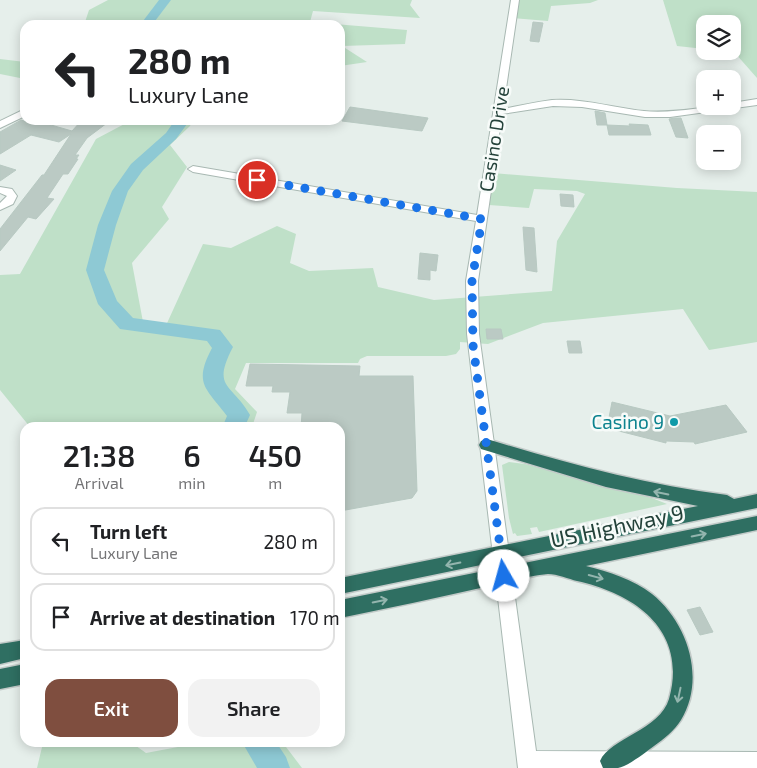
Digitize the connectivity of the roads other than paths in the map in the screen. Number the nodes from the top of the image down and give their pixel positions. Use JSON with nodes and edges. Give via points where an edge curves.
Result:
{"nodes":[{"id":1,"x":515,"y":0,"type":"edge"},
{"id":2,"x":757,"y":102,"type":"edge"},
{"id":3,"x":741,"y":105,"type":"edge"},
{"id":4,"x":696,"y":111,"type":"edge"},
{"id":5,"x":499,"y":112,"type":"junction"},
{"id":6,"x":20,"y":115,"type":"edge"},
{"id":7,"x":0,"y":125,"type":"edge"},
{"id":8,"x":193,"y":169,"type":"dead end"},
{"id":9,"x":0,"y":190,"type":"edge"},
{"id":10,"x":0,"y":207,"type":"edge"},
{"id":11,"x":482,"y":219,"type":"junction"},
{"id":12,"x":487,"y":445,"type":"junction"},
{"id":13,"x":750,"y":502,"type":"edge"},
{"id":14,"x":757,"y":523,"type":"edge"},
{"id":15,"x":501,"y":554,"type":"junction"},
{"id":16,"x":549,"y":566,"type":"junction"},
{"id":17,"x":504,"y":576,"type":"junction"},
{"id":18,"x":345,"y":585,"type":"edge"},
{"id":19,"x":345,"y":608,"type":"edge"},
{"id":20,"x":20,"y":650,"type":"edge"},
{"id":21,"x":0,"y":654,"type":"edge"},
{"id":22,"x":20,"y":675,"type":"edge"},
{"id":23,"x":0,"y":679,"type":"edge"},
{"id":24,"x":611,"y":762,"type":"junction"},
{"id":25,"x":757,"y":762,"type":"edge"},
{"id":26,"x":528,"y":765,"type":"edge"}],
"edges":[{"from":1,"to":5,"type":"street","name":"Casino Drive"},
{"from":2,"to":3,"type":"street"},
{"from":4,"to":5,"type":"street","via":[[645,114],[553,103]]},
{"from":5,"to":11,"type":"street","name":"Casino Drive"},
{"from":6,"to":7,"type":"street"},
{"from":8,"to":11,"type":"street"},
{"from":9,"to":10,"type":"street","via":[[8,191],[12,196]]},
{"from":11,"to":12,"type":"street","name":"Casino Drive","via":[[472,281],[473,334]]},
{"from":13,"to":12,"type":"highway","one_way":true,"via":[[683,497],[633,487]]},
{"from":12,"to":15,"type":"street","name":"Casino Drive"},
{"from":13,"to":15,"type":"highway","name":"US Highway 9"},
{"from":16,"to":14,"type":"highway","name":"US Highway 9","one_way":true},
{"from":15,"to":17,"type":"street","name":"Casino Drive"},
{"from":15,"to":18,"type":"highway","name":"US Highway 9","one_way":true},
{"from":16,"to":17,"type":"highway","name":"US Highway 9"},
{"from":16,"to":24,"type":"highway","one_way":true,"via":[[620,583],[637,592],[660,612],[678,644],[683,678],[673,714],[658,730]]},
{"from":19,"to":17,"type":"highway","name":"US Highway 9","one_way":true},
{"from":17,"to":26,"type":"street","name":"Casino Drive"},
{"from":20,"to":21,"type":"highway"},
{"from":22,"to":23,"type":"highway"},
{"from":24,"to":25,"type":"street"},
{"from":24,"to":26,"type":"street"}]}
